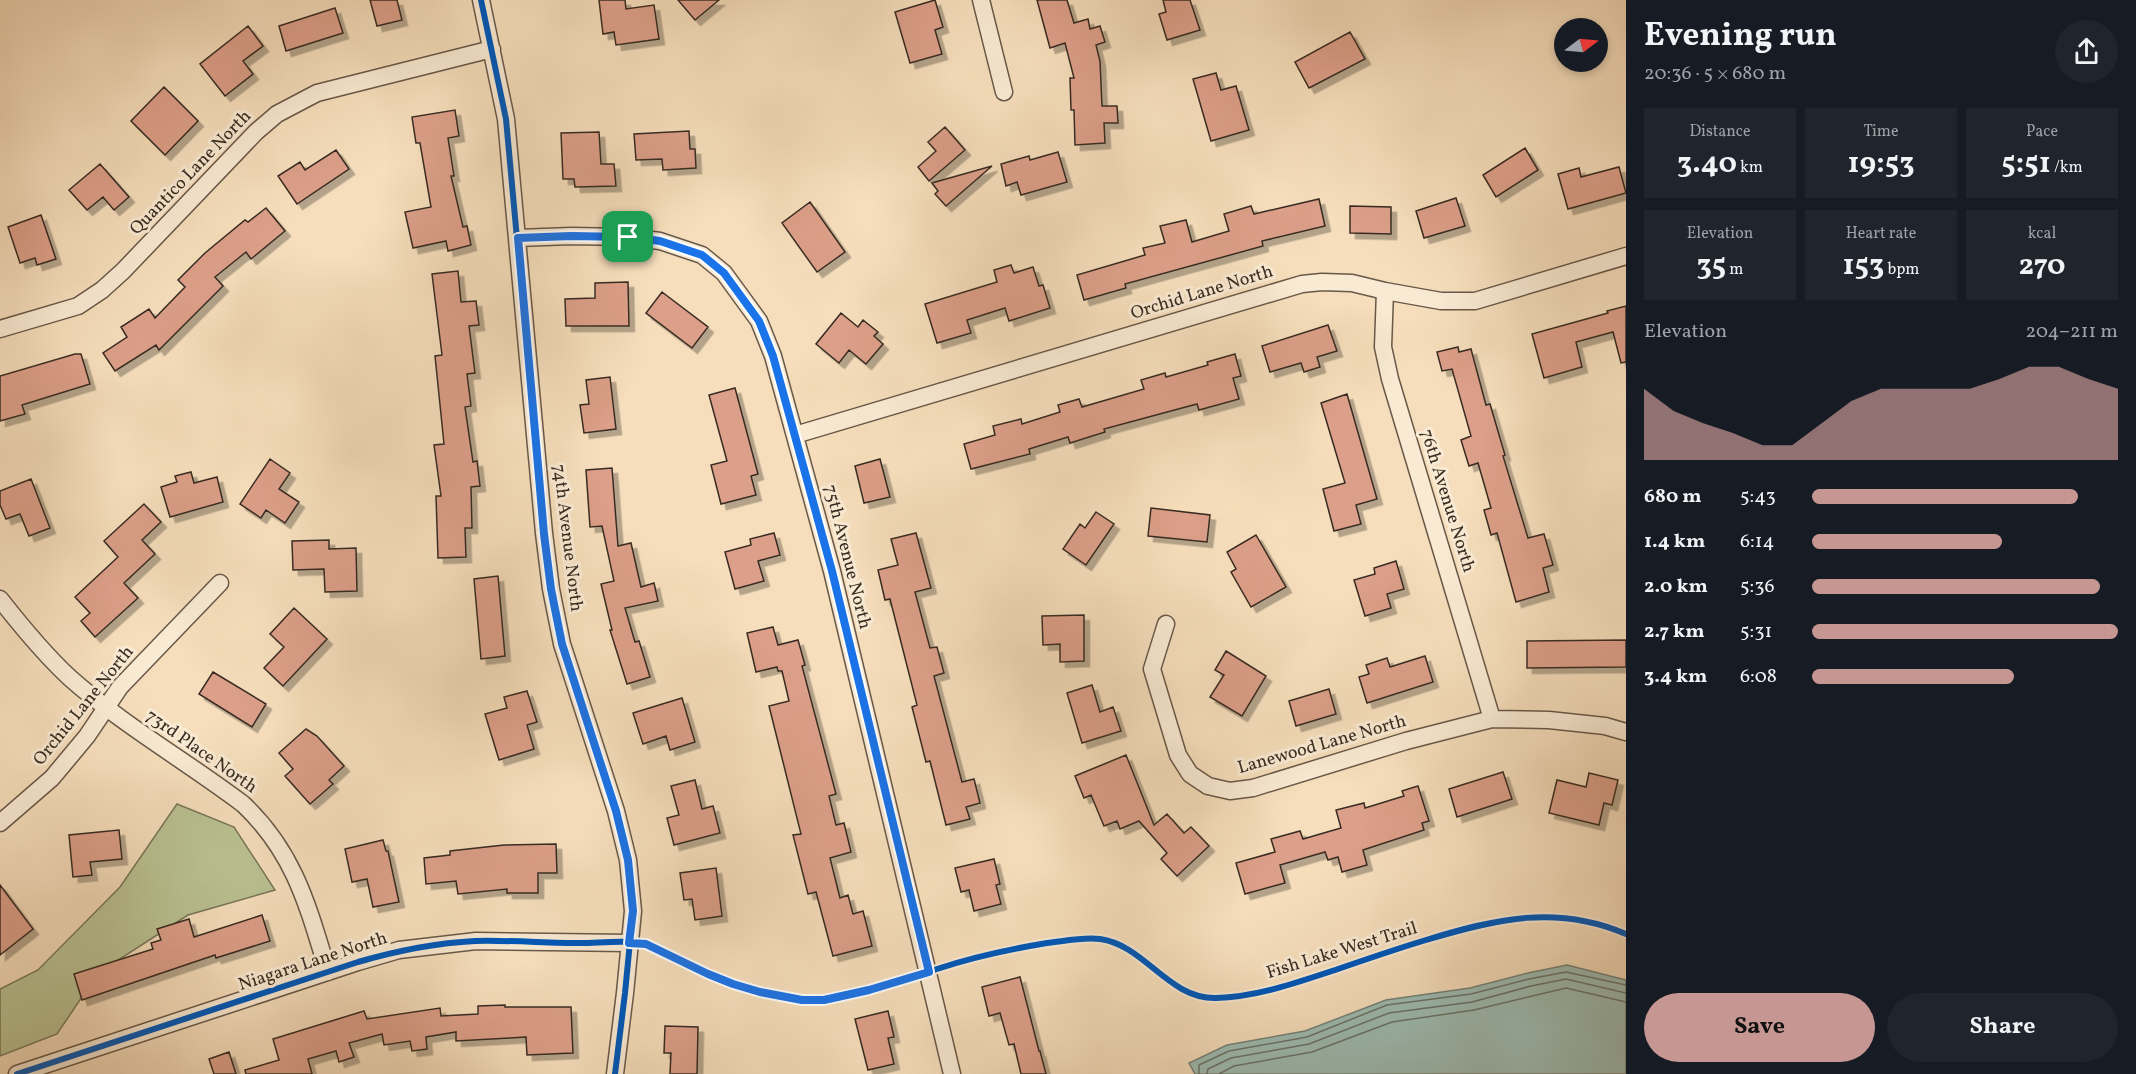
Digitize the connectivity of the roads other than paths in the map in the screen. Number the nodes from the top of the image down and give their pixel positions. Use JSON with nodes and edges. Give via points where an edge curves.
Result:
{"nodes":[{"id":1,"x":481,"y":0,"type":"edge"},
{"id":2,"x":981,"y":0,"type":"edge"},
{"id":3,"x":492,"y":49,"type":"junction"},
{"id":4,"x":1004,"y":92,"type":"dead end"},
{"id":5,"x":518,"y":238,"type":"junction"},
{"id":6,"x":1626,"y":256,"type":"edge"},
{"id":7,"x":1385,"y":291,"type":"junction"},
{"id":8,"x":0,"y":329,"type":"edge"},
{"id":9,"x":795,"y":435,"type":"junction"},
{"id":10,"x":220,"y":583,"type":"dead end"},
{"id":11,"x":0,"y":599,"type":"edge"},
{"id":12,"x":1166,"y":624,"type":"dead end"},
{"id":13,"x":106,"y":707,"type":"junction"},
{"id":14,"x":1492,"y":719,"type":"junction"},
{"id":15,"x":1626,"y":732,"type":"edge"},
{"id":16,"x":0,"y":823,"type":"edge"},
{"id":17,"x":629,"y":943,"type":"junction"},
{"id":18,"x":328,"y":972,"type":"junction"},
{"id":19,"x":17,"y":1074,"type":"edge"},
{"id":20,"x":615,"y":1074,"type":"edge"},
{"id":21,"x":952,"y":1074,"type":"edge"}],
"edges":[{"from":1,"to":3,"type":"street","name":"74th Avenue North"},
{"from":2,"to":4,"type":"street"},
{"from":3,"to":5,"type":"street","name":"74th Avenue North","via":[[506,119]]},
{"from":3,"to":8,"type":"street","name":"Quantico Lane North","via":[[351,83],[297,102],[256,132],[102,290],[78,306]]},
{"from":5,"to":9,"type":"street","name":"75th Avenue North","via":[[628,237],[660,241],[702,255],[724,273],[759,321]]},
{"from":5,"to":17,"type":"street","name":"74th Avenue North","via":[[551,589],[562,644],[628,860],[633,911]]},
{"from":6,"to":7,"type":"street","name":"Orchid Lane North","via":[[1475,301],[1441,301]]},
{"from":7,"to":9,"type":"street","name":"Orchid Lane North","via":[[1352,283],[1302,284]]},
{"from":7,"to":14,"type":"street","name":"76th Avenue North","via":[[1383,347],[1390,379]]},
{"from":9,"to":21,"type":"street","name":"75th Avenue North","via":[[843,616]]},
{"from":10,"to":13,"type":"street","name":"Orchid Lane North","via":[[120,687]]},
{"from":11,"to":13,"type":"street","name":"73rd Place North","via":[[69,677]]},
{"from":12,"to":14,"type":"street","name":"Lanewood Lane North","via":[[1152,669],[1178,755],[1190,774],[1208,786],[1230,791],[1253,788]]},
{"from":13,"to":16,"type":"street","name":"Orchid Lane North","via":[[52,778]]},
{"from":13,"to":18,"type":"street","name":"73rd Place North","via":[[234,797],[260,820],[284,853],[301,888]]},
{"from":14,"to":15,"type":"street","name":"Lanewood Lane North","via":[[1549,720]]},
{"from":17,"to":18,"type":"street","name":"Niagara Lane North","via":[[476,941],[399,950]]},
{"from":17,"to":20,"type":"street","name":"74th Avenue North"},
{"from":18,"to":19,"type":"street","name":"Niagara Lane North"}]}
